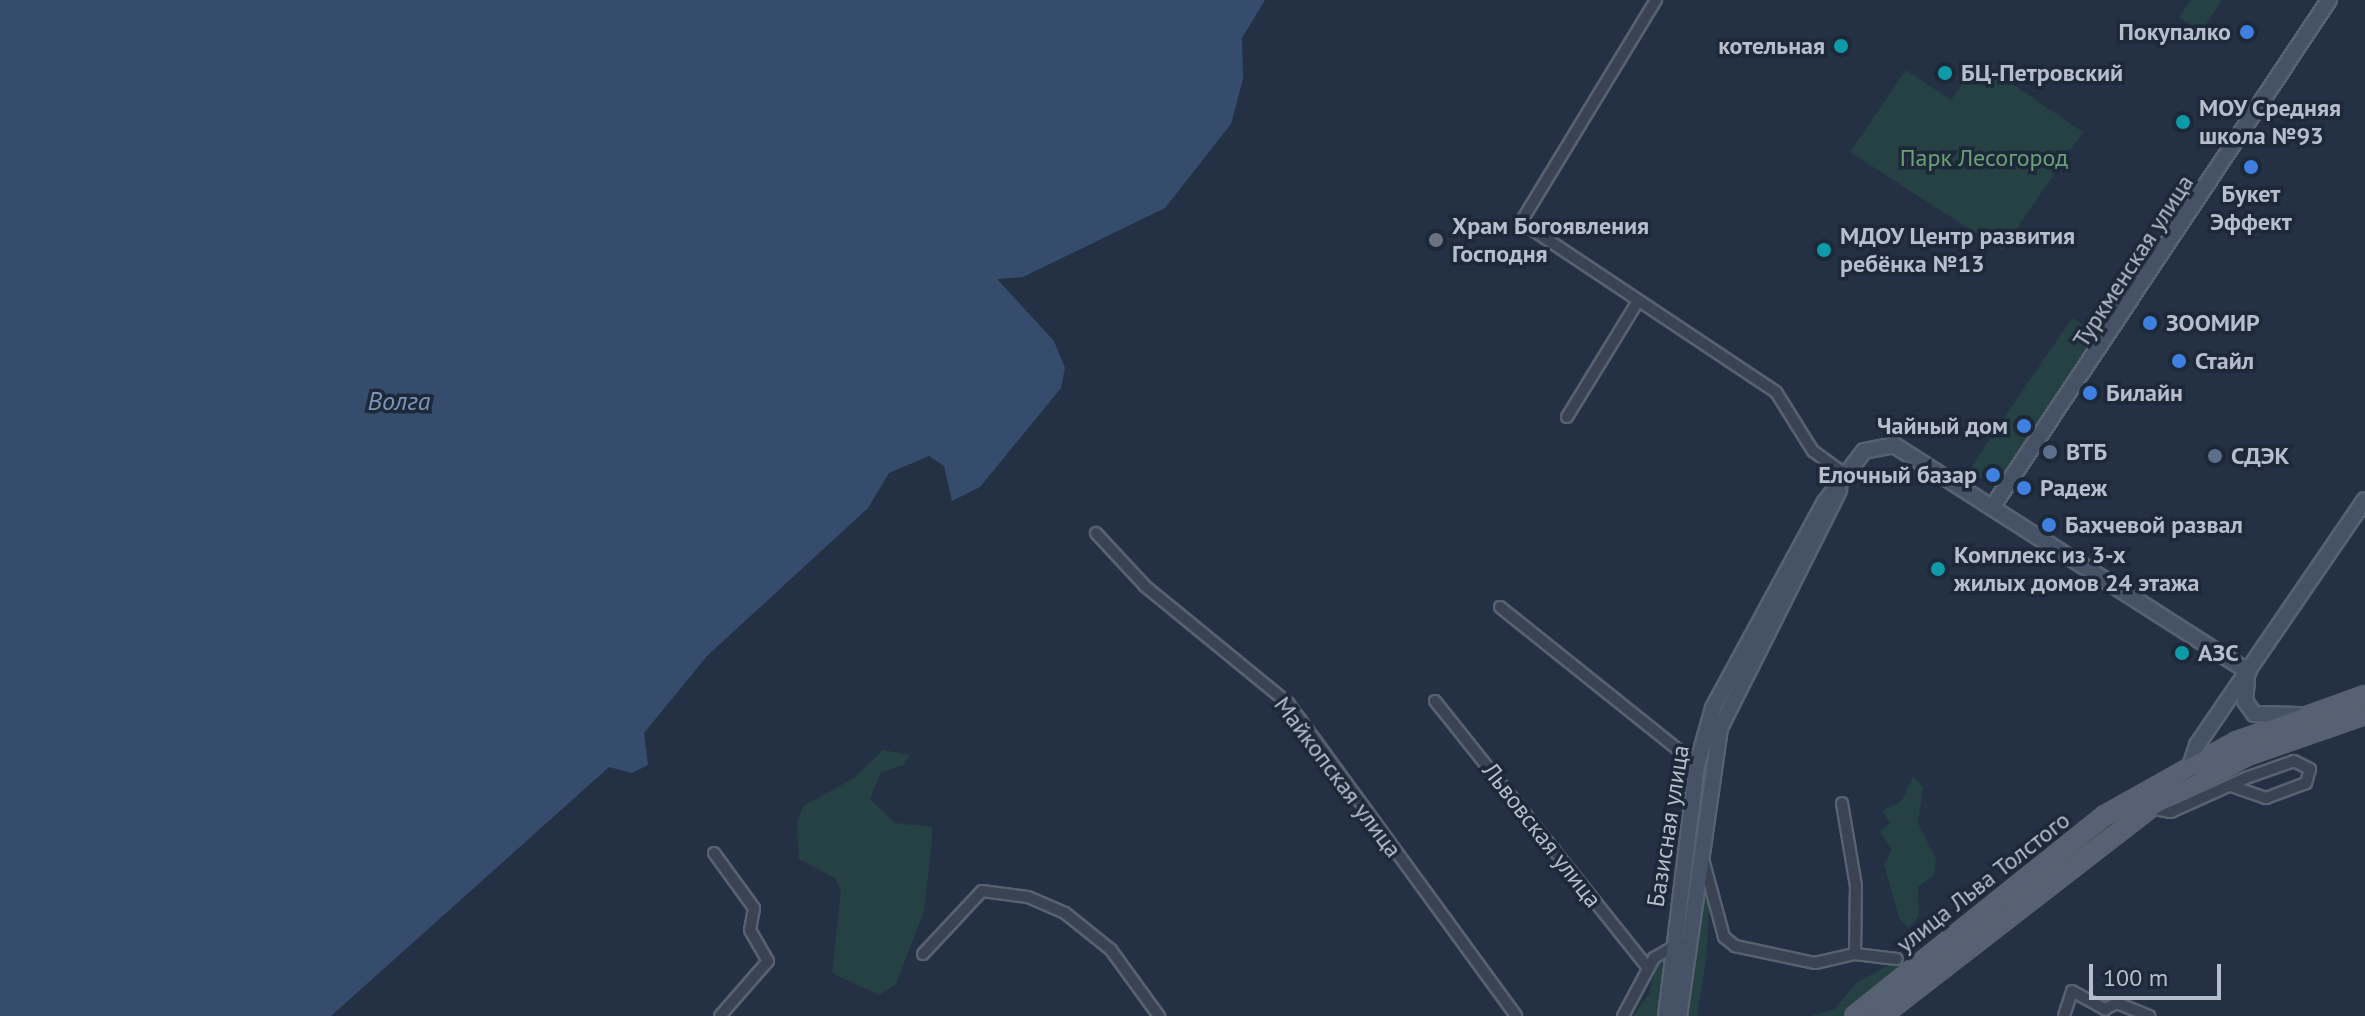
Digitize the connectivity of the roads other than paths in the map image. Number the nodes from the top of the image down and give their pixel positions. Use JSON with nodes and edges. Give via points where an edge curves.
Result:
{"nodes":[{"id":1,"x":1656,"y":0,"type":"edge"},
{"id":2,"x":2329,"y":0,"type":"edge"},
{"id":3,"x":1638,"y":301,"type":"junction"},
{"id":4,"x":1567,"y":417,"type":"dead end"},
{"id":5,"x":1843,"y":480,"type":"junction"},
{"id":6,"x":2365,"y":500,"type":"edge"},
{"id":7,"x":1995,"y":503,"type":"junction"},
{"id":8,"x":1096,"y":533,"type":"dead end"},
{"id":9,"x":1500,"y":607,"type":"dead end"},
{"id":10,"x":2249,"y":672,"type":"junction"},
{"id":11,"x":2365,"y":695,"type":"edge"},
{"id":12,"x":1435,"y":701,"type":"dead end"},
{"id":13,"x":2302,"y":714,"type":"junction"},
{"id":14,"x":2365,"y":715,"type":"edge"},
{"id":15,"x":1697,"y":765,"type":"junction"},
{"id":16,"x":2187,"y":765,"type":"junction"},
{"id":17,"x":2191,"y":784,"type":"junction"},
{"id":18,"x":2232,"y":786,"type":"junction"},
{"id":19,"x":1842,"y":803,"type":"dead end"},
{"id":20,"x":2150,"y":808,"type":"junction"},
{"id":21,"x":1698,"y":845,"type":"junction"},
{"id":22,"x":714,"y":853,"type":"dead end"},
{"id":23,"x":1678,"y":943,"type":"junction"},
{"id":24,"x":923,"y":954,"type":"dead end"},
{"id":25,"x":1855,"y":954,"type":"junction"},
{"id":26,"x":1897,"y":959,"type":"dead end"},
{"id":27,"x":1648,"y":968,"type":"junction"},
{"id":28,"x":2104,"y":1012,"type":"edge"},
{"id":29,"x":1890,"y":1014,"type":"edge"},
{"id":30,"x":1621,"y":1015,"type":"edge"},
{"id":31,"x":720,"y":1016,"type":"edge"},
{"id":32,"x":1159,"y":1016,"type":"edge"},
{"id":33,"x":1516,"y":1016,"type":"edge"},
{"id":34,"x":1666,"y":1016,"type":"edge"},
{"id":35,"x":1679,"y":1016,"type":"edge"},
{"id":36,"x":1854,"y":1016,"type":"edge"},
{"id":37,"x":2064,"y":1016,"type":"edge"},
{"id":38,"x":2150,"y":1016,"type":"edge"}],
"edges":[{"from":1,"to":3,"type":"street","via":[[1521,222]]},
{"from":2,"to":7,"type":"street","name":"Туркменская улица"},
{"from":3,"to":4,"type":"street"},
{"from":3,"to":5,"type":"street","via":[[1776,392],[1813,451]]},
{"from":5,"to":7,"type":"street","name":"Базисная улица","via":[[1864,451],[1894,445]]},
{"from":5,"to":15,"type":"street","name":"Базисная улица","via":[[1730,673]]},
{"from":5,"to":21,"type":"street","name":"Базисная улица","via":[[1720,728]]},
{"from":6,"to":10,"type":"street"},
{"from":7,"to":10,"type":"street"},
{"from":8,"to":33,"type":"street","name":"Майкопская улица","via":[[1145,586],[1288,703]]},
{"from":9,"to":15,"type":"street"},
{"from":10,"to":13,"type":"street","via":[[2244,689],[2254,714]]},
{"from":10,"to":16,"type":"street"},
{"from":11,"to":13,"type":"main road","name":"улица Льва Толстого"},
{"from":12,"to":27,"type":"street","name":"Львовская улица"},
{"from":13,"to":16,"type":"main road","name":"улица Льва Толстого"},
{"from":14,"to":17,"type":"main road","name":"улица Льва Толстого"},
{"from":15,"to":23,"type":"street","name":"Базисная улица"},
{"from":16,"to":17,"type":"street"},
{"from":16,"to":36,"type":"main road","name":"улица Льва Толстого","via":[[2146,790]]},
{"from":17,"to":20,"type":"main road","name":"улица Льва Толстого"},
{"from":18,"to":18,"type":"street","via":[[2266,798],[2306,783],[2310,769],[2294,761]]},
{"from":18,"to":20,"type":"street","via":[[2171,812]]},
{"from":19,"to":25,"type":"street","via":[[1856,886]]},
{"from":20,"to":29,"type":"main road","name":"улица Льва Толстого"},
{"from":21,"to":23,"type":"street","name":"Базисная улица"},
{"from":21,"to":25,"type":"street","via":[[1724,937],[1735,946],[1815,963]]},
{"from":22,"to":31,"type":"street","via":[[754,908],[750,930],[768,961]]},
{"from":23,"to":27,"type":"street"},
{"from":23,"to":34,"type":"street","name":"Базисная улица"},
{"from":23,"to":35,"type":"street","name":"Базисная улица"},
{"from":24,"to":32,"type":"street","via":[[982,891],[1028,897],[1065,913],[1111,950]]},
{"from":25,"to":26,"type":"street"},
{"from":27,"to":30,"type":"street"},
{"from":28,"to":37,"type":"street","via":[[2072,991]]},
{"from":28,"to":38,"type":"street","via":[[2117,1003]]}]}
